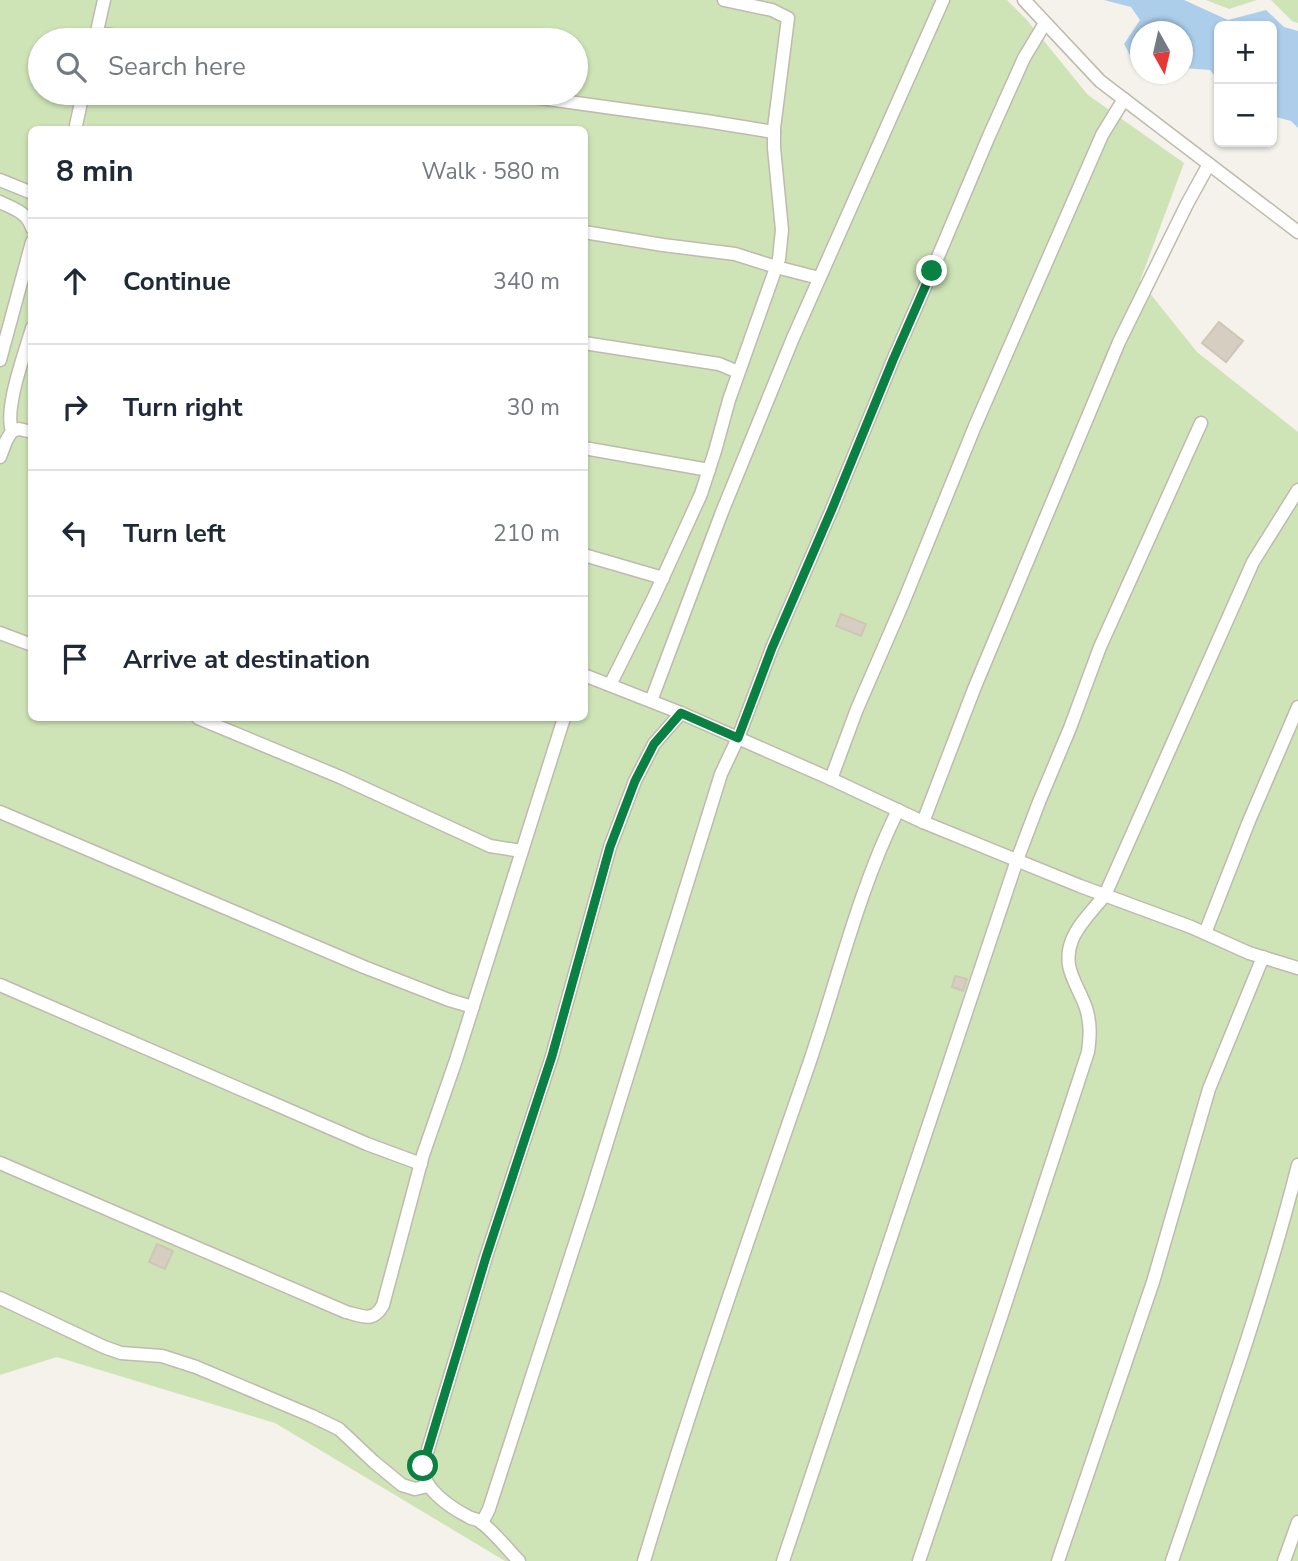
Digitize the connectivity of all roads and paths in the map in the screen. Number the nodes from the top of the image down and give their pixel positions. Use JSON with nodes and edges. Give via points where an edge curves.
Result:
{"nodes":[{"id":1,"x":104,"y":0,"type":"edge"},
{"id":2,"x":724,"y":0,"type":"edge"},
{"id":3,"x":943,"y":0,"type":"edge"},
{"id":4,"x":1024,"y":0,"type":"edge"},
{"id":5,"x":1045,"y":23,"type":"junction"},
{"id":6,"x":98,"y":28,"type":"edge"},
{"id":7,"x":1124,"y":99,"type":"junction"},
{"id":8,"x":80,"y":105,"type":"edge"},
{"id":9,"x":588,"y":105,"type":"edge"},
{"id":10,"x":76,"y":126,"type":"edge"},
{"id":11,"x":774,"y":132,"type":"junction"},
{"id":12,"x":1209,"y":163,"type":"junction"},
{"id":13,"x":0,"y":180,"type":"edge"},
{"id":14,"x":28,"y":190,"type":"edge"},
{"id":15,"x":0,"y":202,"type":"edge"},
{"id":16,"x":28,"y":220,"type":"edge"},
{"id":17,"x":1298,"y":232,"type":"edge"},
{"id":18,"x":588,"y":233,"type":"edge"},
{"id":19,"x":28,"y":257,"type":"edge"},
{"id":20,"x":776,"y":267,"type":"junction"},
{"id":21,"x":819,"y":278,"type":"junction"},
{"id":22,"x":28,"y":342,"type":"edge"},
{"id":23,"x":588,"y":344,"type":"edge"},
{"id":24,"x":0,"y":360,"type":"edge"},
{"id":25,"x":738,"y":372,"type":"junction"},
{"id":26,"x":1201,"y":423,"type":"dead end"},
{"id":27,"x":12,"y":431,"type":"junction"},
{"id":28,"x":28,"y":431,"type":"edge"},
{"id":29,"x":588,"y":449,"type":"edge"},
{"id":30,"x":0,"y":457,"type":"edge"},
{"id":31,"x":709,"y":470,"type":"junction"},
{"id":32,"x":1298,"y":490,"type":"edge"},
{"id":33,"x":588,"y":556,"type":"edge"},
{"id":34,"x":663,"y":578,"type":"junction"},
{"id":35,"x":0,"y":633,"type":"edge"},
{"id":36,"x":28,"y":644,"type":"edge"},
{"id":37,"x":588,"y":677,"type":"edge"},
{"id":38,"x":610,"y":685,"type":"junction"},
{"id":39,"x":651,"y":701,"type":"junction"},
{"id":40,"x":1298,"y":707,"type":"edge"},
{"id":41,"x":681,"y":713,"type":"junction"},
{"id":42,"x":205,"y":721,"type":"edge"},
{"id":43,"x":563,"y":721,"type":"edge"},
{"id":44,"x":738,"y":738,"type":"junction"},
{"id":45,"x":831,"y":779,"type":"junction"},
{"id":46,"x":898,"y":810,"type":"junction"},
{"id":47,"x":0,"y":812,"type":"edge"},
{"id":48,"x":923,"y":822,"type":"junction"},
{"id":49,"x":521,"y":851,"type":"junction"},
{"id":50,"x":1017,"y":860,"type":"junction"},
{"id":51,"x":1105,"y":895,"type":"junction"},
{"id":52,"x":1205,"y":933,"type":"junction"},
{"id":53,"x":1263,"y":957,"type":"junction"},
{"id":54,"x":1298,"y":968,"type":"edge"},
{"id":55,"x":0,"y":985,"type":"edge"},
{"id":56,"x":473,"y":1007,"type":"junction"},
{"id":57,"x":0,"y":1163,"type":"edge"},
{"id":58,"x":421,"y":1164,"type":"junction"},
{"id":59,"x":1298,"y":1165,"type":"edge"},
{"id":60,"x":0,"y":1298,"type":"edge"},
{"id":61,"x":428,"y":1486,"type":"junction"},
{"id":62,"x":1298,"y":1522,"type":"edge"},
{"id":63,"x":482,"y":1523,"type":"junction"},
{"id":64,"x":519,"y":1561,"type":"edge"},
{"id":65,"x":644,"y":1561,"type":"edge"},
{"id":66,"x":783,"y":1561,"type":"edge"},
{"id":67,"x":919,"y":1561,"type":"edge"},
{"id":68,"x":1058,"y":1561,"type":"edge"},
{"id":69,"x":1172,"y":1561,"type":"edge"},
{"id":70,"x":1284,"y":1561,"type":"edge"}],
"edges":[{"from":1,"to":6,"type":"street"},
{"from":2,"to":11,"type":"street","via":[[788,18]]},
{"from":3,"to":21,"type":"street"},
{"from":4,"to":5,"type":"street"},
{"from":5,"to":7,"type":"street","via":[[1100,81]]},
{"from":5,"to":44,"type":"street","via":[[1019,69],[893,360]]},
{"from":7,"to":12,"type":"street"},
{"from":7,"to":45,"type":"street","via":[[1102,135],[981,413]]},
{"from":8,"to":10,"type":"street"},
{"from":9,"to":11,"type":"street"},
{"from":11,"to":20,"type":"street","via":[[782,230]]},
{"from":12,"to":17,"type":"street"},
{"from":12,"to":48,"type":"street","via":[[1119,342]]},
{"from":13,"to":14,"type":"street"},
{"from":15,"to":16,"type":"street"},
{"from":18,"to":20,"type":"street","via":[[736,254]]},
{"from":19,"to":24,"type":"street"},
{"from":20,"to":21,"type":"street"},
{"from":20,"to":25,"type":"street"},
{"from":21,"to":39,"type":"street","via":[[722,512]]},
{"from":22,"to":27,"type":"street","via":[[14,390]]},
{"from":23,"to":25,"type":"street","via":[[719,364]]},
{"from":25,"to":31,"type":"street"},
{"from":26,"to":50,"type":"street","via":[[1100,648]]},
{"from":27,"to":28,"type":"street"},
{"from":27,"to":30,"type":"street"},
{"from":29,"to":31,"type":"street"},
{"from":31,"to":34,"type":"street"},
{"from":32,"to":51,"type":"street","via":[[1253,562]]},
{"from":33,"to":34,"type":"street"},
{"from":34,"to":38,"type":"street"},
{"from":35,"to":36,"type":"street"},
{"from":37,"to":38,"type":"street"},
{"from":38,"to":39,"type":"street"},
{"from":39,"to":41,"type":"street"},
{"from":40,"to":52,"type":"street"},
{"from":41,"to":44,"type":"street"},
{"from":41,"to":61,"type":"street","via":[[654,744],[610,847],[552,1056],[423,1466]]},
{"from":42,"to":49,"type":"street","via":[[490,846]]},
{"from":43,"to":49,"type":"street"},
{"from":44,"to":45,"type":"street"},
{"from":44,"to":63,"type":"street","via":[[721,774],[582,1222]]},
{"from":45,"to":46,"type":"street"},
{"from":46,"to":48,"type":"street"},
{"from":46,"to":65,"type":"street","via":[[861,900]]},
{"from":47,"to":56,"type":"street","via":[[364,967]]},
{"from":48,"to":50,"type":"street"},
{"from":49,"to":56,"type":"street"},
{"from":50,"to":51,"type":"street"},
{"from":50,"to":66,"type":"street"},
{"from":51,"to":52,"type":"street"},
{"from":51,"to":67,"type":"street","via":[[1079,927],[1068,959],[1091,1031],[1088,1052]]},
{"from":52,"to":53,"type":"street"},
{"from":53,"to":54,"type":"street"},
{"from":53,"to":68,"type":"street","via":[[1209,1089],[1153,1283]]},
{"from":55,"to":58,"type":"street"},
{"from":56,"to":58,"type":"street"},
{"from":57,"to":58,"type":"street","via":[[364,1317],[372,1317],[383,1305]]},
{"from":59,"to":69,"type":"street","via":[[1223,1415]]},
{"from":60,"to":61,"type":"street","via":[[104,1347],[162,1356],[196,1367],[312,1416],[339,1429],[402,1485]]},
{"from":61,"to":63,"type":"street"},
{"from":62,"to":70,"type":"street"},
{"from":63,"to":64,"type":"street"}]}
